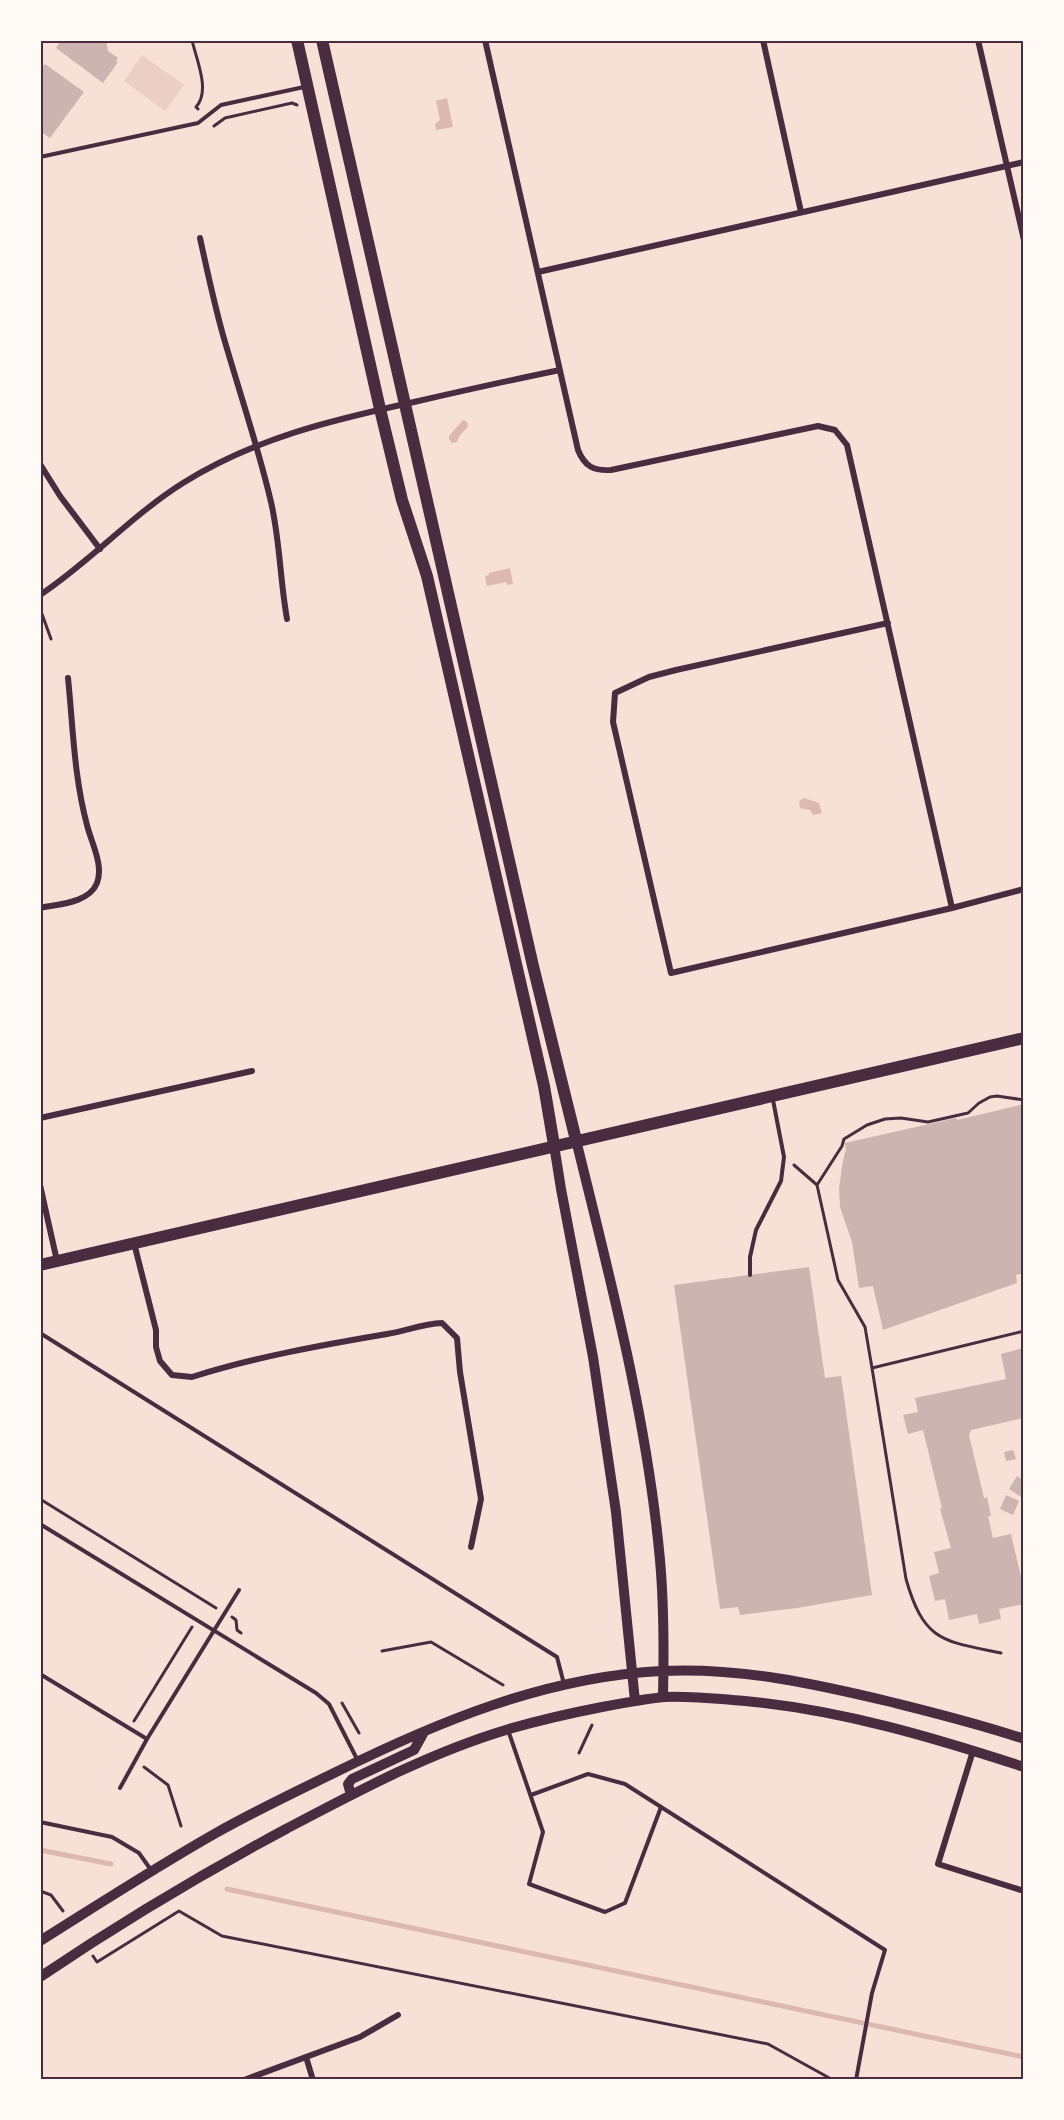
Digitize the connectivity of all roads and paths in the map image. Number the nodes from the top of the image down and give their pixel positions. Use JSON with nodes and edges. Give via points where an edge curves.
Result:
{"nodes":[{"id":1,"x":192,"y":40,"type":"edge"},
{"id":2,"x":297,"y":40,"type":"edge"},
{"id":3,"x":322,"y":40,"type":"edge"},
{"id":4,"x":485,"y":40,"type":"edge"},
{"id":5,"x":763,"y":40,"type":"edge"},
{"id":6,"x":978,"y":40,"type":"edge"},
{"id":7,"x":307,"y":86,"type":"junction"},
{"id":8,"x":298,"y":106,"type":"dead end"},
{"id":9,"x":198,"y":109,"type":"dead end"},
{"id":10,"x":214,"y":126,"type":"dead end"},
{"id":11,"x":40,"y":157,"type":"edge"},
{"id":12,"x":1023,"y":162,"type":"edge"},
{"id":13,"x":1006,"y":166,"type":"junction"},
{"id":14,"x":801,"y":212,"type":"junction"},
{"id":15,"x":200,"y":238,"type":"dead end"},
{"id":16,"x":1023,"y":240,"type":"edge"},
{"id":17,"x":538,"y":272,"type":"junction"},
{"id":18,"x":560,"y":370,"type":"junction"},
{"id":19,"x":405,"y":404,"type":"junction"},
{"id":20,"x":380,"y":410,"type":"junction"},
{"id":21,"x":257,"y":445,"type":"junction"},
{"id":22,"x":40,"y":464,"type":"edge"},
{"id":23,"x":100,"y":549,"type":"junction"},
{"id":24,"x":40,"y":595,"type":"edge"},
{"id":25,"x":42,"y":614,"type":"dead end"},
{"id":26,"x":287,"y":619,"type":"dead end"},
{"id":27,"x":888,"y":623,"type":"junction"},
{"id":28,"x":51,"y":639,"type":"dead end"},
{"id":29,"x":68,"y":678,"type":"dead end"},
{"id":30,"x":1023,"y":889,"type":"edge"},
{"id":31,"x":40,"y":908,"type":"edge"},
{"id":32,"x":952,"y":909,"type":"junction"},
{"id":33,"x":1023,"y":1038,"type":"edge"},
{"id":34,"x":252,"y":1071,"type":"dead end"},
{"id":35,"x":772,"y":1096,"type":"junction"},
{"id":36,"x":1023,"y":1100,"type":"edge"},
{"id":37,"x":40,"y":1118,"type":"edge"},
{"id":38,"x":576,"y":1140,"type":"junction"},
{"id":39,"x":554,"y":1145,"type":"junction"},
{"id":40,"x":784,"y":1157,"type":"junction"},
{"id":41,"x":40,"y":1185,"type":"edge"},
{"id":42,"x":817,"y":1185,"type":"junction"},
{"id":43,"x":134,"y":1243,"type":"junction"},
{"id":44,"x":57,"y":1261,"type":"junction"},
{"id":45,"x":40,"y":1265,"type":"edge"},
{"id":46,"x":750,"y":1275,"type":"dead end"},
{"id":47,"x":1023,"y":1331,"type":"edge"},
{"id":48,"x":40,"y":1333,"type":"edge"},
{"id":49,"x":872,"y":1368,"type":"junction"},
{"id":50,"x":40,"y":1499,"type":"edge"},
{"id":51,"x":40,"y":1524,"type":"edge"},
{"id":52,"x":471,"y":1547,"type":"dead end"},
{"id":53,"x":239,"y":1590,"type":"dead end"},
{"id":54,"x":225,"y":1613,"type":"junction"},
{"id":55,"x":215,"y":1630,"type":"junction"},
{"id":56,"x":243,"y":1635,"type":"dead end"},
{"id":57,"x":382,"y":1651,"type":"dead end"},
{"id":58,"x":1001,"y":1653,"type":"dead end"},
{"id":59,"x":664,"y":1671,"type":"junction"},
{"id":60,"x":40,"y":1674,"type":"edge"},
{"id":61,"x":632,"y":1674,"type":"junction"},
{"id":62,"x":503,"y":1685,"type":"dead end"},
{"id":63,"x":564,"y":1685,"type":"junction"},
{"id":64,"x":336,"y":1695,"type":"dead end"},
{"id":65,"x":663,"y":1697,"type":"junction"},
{"id":66,"x":635,"y":1701,"type":"junction"},
{"id":67,"x":592,"y":1725,"type":"dead end"},
{"id":68,"x":508,"y":1729,"type":"junction"},
{"id":69,"x":424,"y":1732,"type":"junction"},
{"id":70,"x":359,"y":1733,"type":"dead end"},
{"id":71,"x":147,"y":1738,"type":"junction"},
{"id":72,"x":1023,"y":1739,"type":"edge"},
{"id":73,"x":973,"y":1751,"type":"junction"},
{"id":74,"x":579,"y":1753,"type":"dead end"},
{"id":75,"x":358,"y":1761,"type":"junction"},
{"id":76,"x":1023,"y":1767,"type":"edge"},
{"id":77,"x":120,"y":1788,"type":"dead end"},
{"id":78,"x":351,"y":1795,"type":"junction"},
{"id":79,"x":531,"y":1795,"type":"junction"},
{"id":80,"x":661,"y":1807,"type":"junction"},
{"id":81,"x":40,"y":1822,"type":"edge"},
{"id":82,"x":151,"y":1871,"type":"junction"},
{"id":83,"x":40,"y":1890,"type":"edge"},
{"id":84,"x":1023,"y":1891,"type":"edge"},
{"id":85,"x":58,"y":1905,"type":"dead end"},
{"id":86,"x":40,"y":1941,"type":"edge"},
{"id":87,"x":97,"y":1962,"type":"dead end"},
{"id":88,"x":40,"y":1977,"type":"edge"},
{"id":89,"x":398,"y":2015,"type":"dead end"},
{"id":90,"x":306,"y":2057,"type":"junction"},
{"id":91,"x":244,"y":2079,"type":"edge"},
{"id":92,"x":313,"y":2079,"type":"edge"},
{"id":93,"x":833,"y":2079,"type":"edge"},
{"id":94,"x":856,"y":2079,"type":"edge"}],
"edges":[{"from":1,"to":9,"type":"path","via":[[203,90]]},
{"from":2,"to":7,"type":"main road"},
{"from":3,"to":19,"type":"main road"},
{"from":4,"to":17,"type":"street"},
{"from":5,"to":14,"type":"street"},
{"from":6,"to":13,"type":"street"},
{"from":7,"to":11,"type":"lane","via":[[221,105],[198,123]]},
{"from":7,"to":20,"type":"main road"},
{"from":8,"to":10,"type":"path","via":[[292,103],[225,118]]},
{"from":12,"to":13,"type":"street"},
{"from":13,"to":14,"type":"street"},
{"from":13,"to":16,"type":"street"},
{"from":14,"to":17,"type":"street"},
{"from":15,"to":21,"type":"street","via":[[224,337]]},
{"from":17,"to":18,"type":"street"},
{"from":18,"to":19,"type":"street"},
{"from":18,"to":27,"type":"street","via":[[578,450],[589,467],[600,471],[810,427],[835,430],[847,445]]},
{"from":19,"to":20,"type":"street"},
{"from":19,"to":38,"type":"main road"},
{"from":20,"to":21,"type":"street"},
{"from":20,"to":39,"type":"main road","via":[[402,500],[427,576],[544,1086]]},
{"from":21,"to":23,"type":"street","via":[[213,466],[158,500]]},
{"from":21,"to":26,"type":"street","via":[[275,520]]},
{"from":22,"to":23,"type":"street"},
{"from":23,"to":24,"type":"street"},
{"from":25,"to":28,"type":"path"},
{"from":27,"to":32,"type":"street"},
{"from":27,"to":32,"type":"street","via":[[649,677],[615,693],[613,722],[671,973]]},
{"from":29,"to":31,"type":"street","via":[[82,808],[99,873],[93,890],[85,896]]},
{"from":30,"to":32,"type":"street"},
{"from":33,"to":35,"type":"main road"},
{"from":34,"to":37,"type":"street"},
{"from":35,"to":38,"type":"main road"},
{"from":35,"to":40,"type":"lane"},
{"from":36,"to":42,"type":"path","via":[[997,1096],[984,1100],[968,1113],[928,1122],[902,1118],[875,1122],[844,1139]]},
{"from":38,"to":39,"type":"main road"},
{"from":38,"to":59,"type":"street","via":[[613,1288],[647,1461],[660,1561]]},
{"from":39,"to":43,"type":"main road"},
{"from":39,"to":61,"type":"street","via":[[593,1357],[616,1512]]},
{"from":40,"to":42,"type":"path"},
{"from":40,"to":46,"type":"lane","via":[[781,1181],[756,1230]]},
{"from":41,"to":44,"type":"street"},
{"from":42,"to":49,"type":"path","via":[[838,1280],[865,1327]]},
{"from":43,"to":44,"type":"main road"},
{"from":43,"to":52,"type":"street","via":[[160,1361],[172,1375],[192,1377],[333,1343],[442,1323],[457,1338],[481,1499]]},
{"from":44,"to":45,"type":"main road"},
{"from":47,"to":49,"type":"path"},
{"from":48,"to":63,"type":"lane","via":[[557,1657]]},
{"from":49,"to":58,"type":"path","via":[[913,1603],[920,1618],[943,1639]]},
{"from":50,"to":54,"type":"path"},
{"from":51,"to":55,"type":"lane"},
{"from":53,"to":54,"type":"lane"},
{"from":54,"to":55,"type":"lane"},
{"from":54,"to":56,"type":"path","via":[[236,1620],[237,1630]]},
{"from":55,"to":71,"type":"lane"},
{"from":55,"to":75,"type":"lane","via":[[329,1704]]},
{"from":57,"to":62,"type":"path","via":[[431,1642]]},
{"from":59,"to":61,"type":"street"},
{"from":59,"to":65,"type":"street"},
{"from":59,"to":72,"type":"street","via":[[744,1674],[833,1687]]},
{"from":60,"to":71,"type":"lane"},
{"from":61,"to":63,"type":"street"},
{"from":61,"to":66,"type":"street"},
{"from":63,"to":69,"type":"street","via":[[491,1705]]},
{"from":64,"to":70,"type":"path"},
{"from":65,"to":66,"type":"street"},
{"from":65,"to":73,"type":"street","via":[[817,1710]]},
{"from":66,"to":68,"type":"street"},
{"from":67,"to":74,"type":"path"},
{"from":68,"to":78,"type":"street"},
{"from":68,"to":79,"type":"lane"},
{"from":69,"to":75,"type":"street"},
{"from":69,"to":78,"type":"street","via":[[414,1750],[352,1779],[348,1784]]},
{"from":71,"to":77,"type":"lane"},
{"from":73,"to":76,"type":"street"},
{"from":73,"to":84,"type":"street","via":[[938,1864]]},
{"from":75,"to":82,"type":"street","via":[[219,1831]]},
{"from":78,"to":88,"type":"street","via":[[204,1874]]},
{"from":79,"to":80,"type":"lane","via":[[588,1774],[625,1784]]},
{"from":79,"to":80,"type":"lane","via":[[543,1832],[529,1884],[605,1911],[625,1903]]},
{"from":80,"to":94,"type":"lane","via":[[885,1950],[872,1993]]},
{"from":81,"to":82,"type":"lane","via":[[112,1837],[139,1853]]},
{"from":82,"to":86,"type":"street"},
{"from":83,"to":85,"type":"path","via":[[51,1895]]},
{"from":87,"to":93,"type":"path","via":[[179,1911],[222,1936],[768,2044]]},
{"from":89,"to":90,"type":"street","via":[[360,2037]]},
{"from":90,"to":91,"type":"street"},
{"from":90,"to":92,"type":"street"}]}
